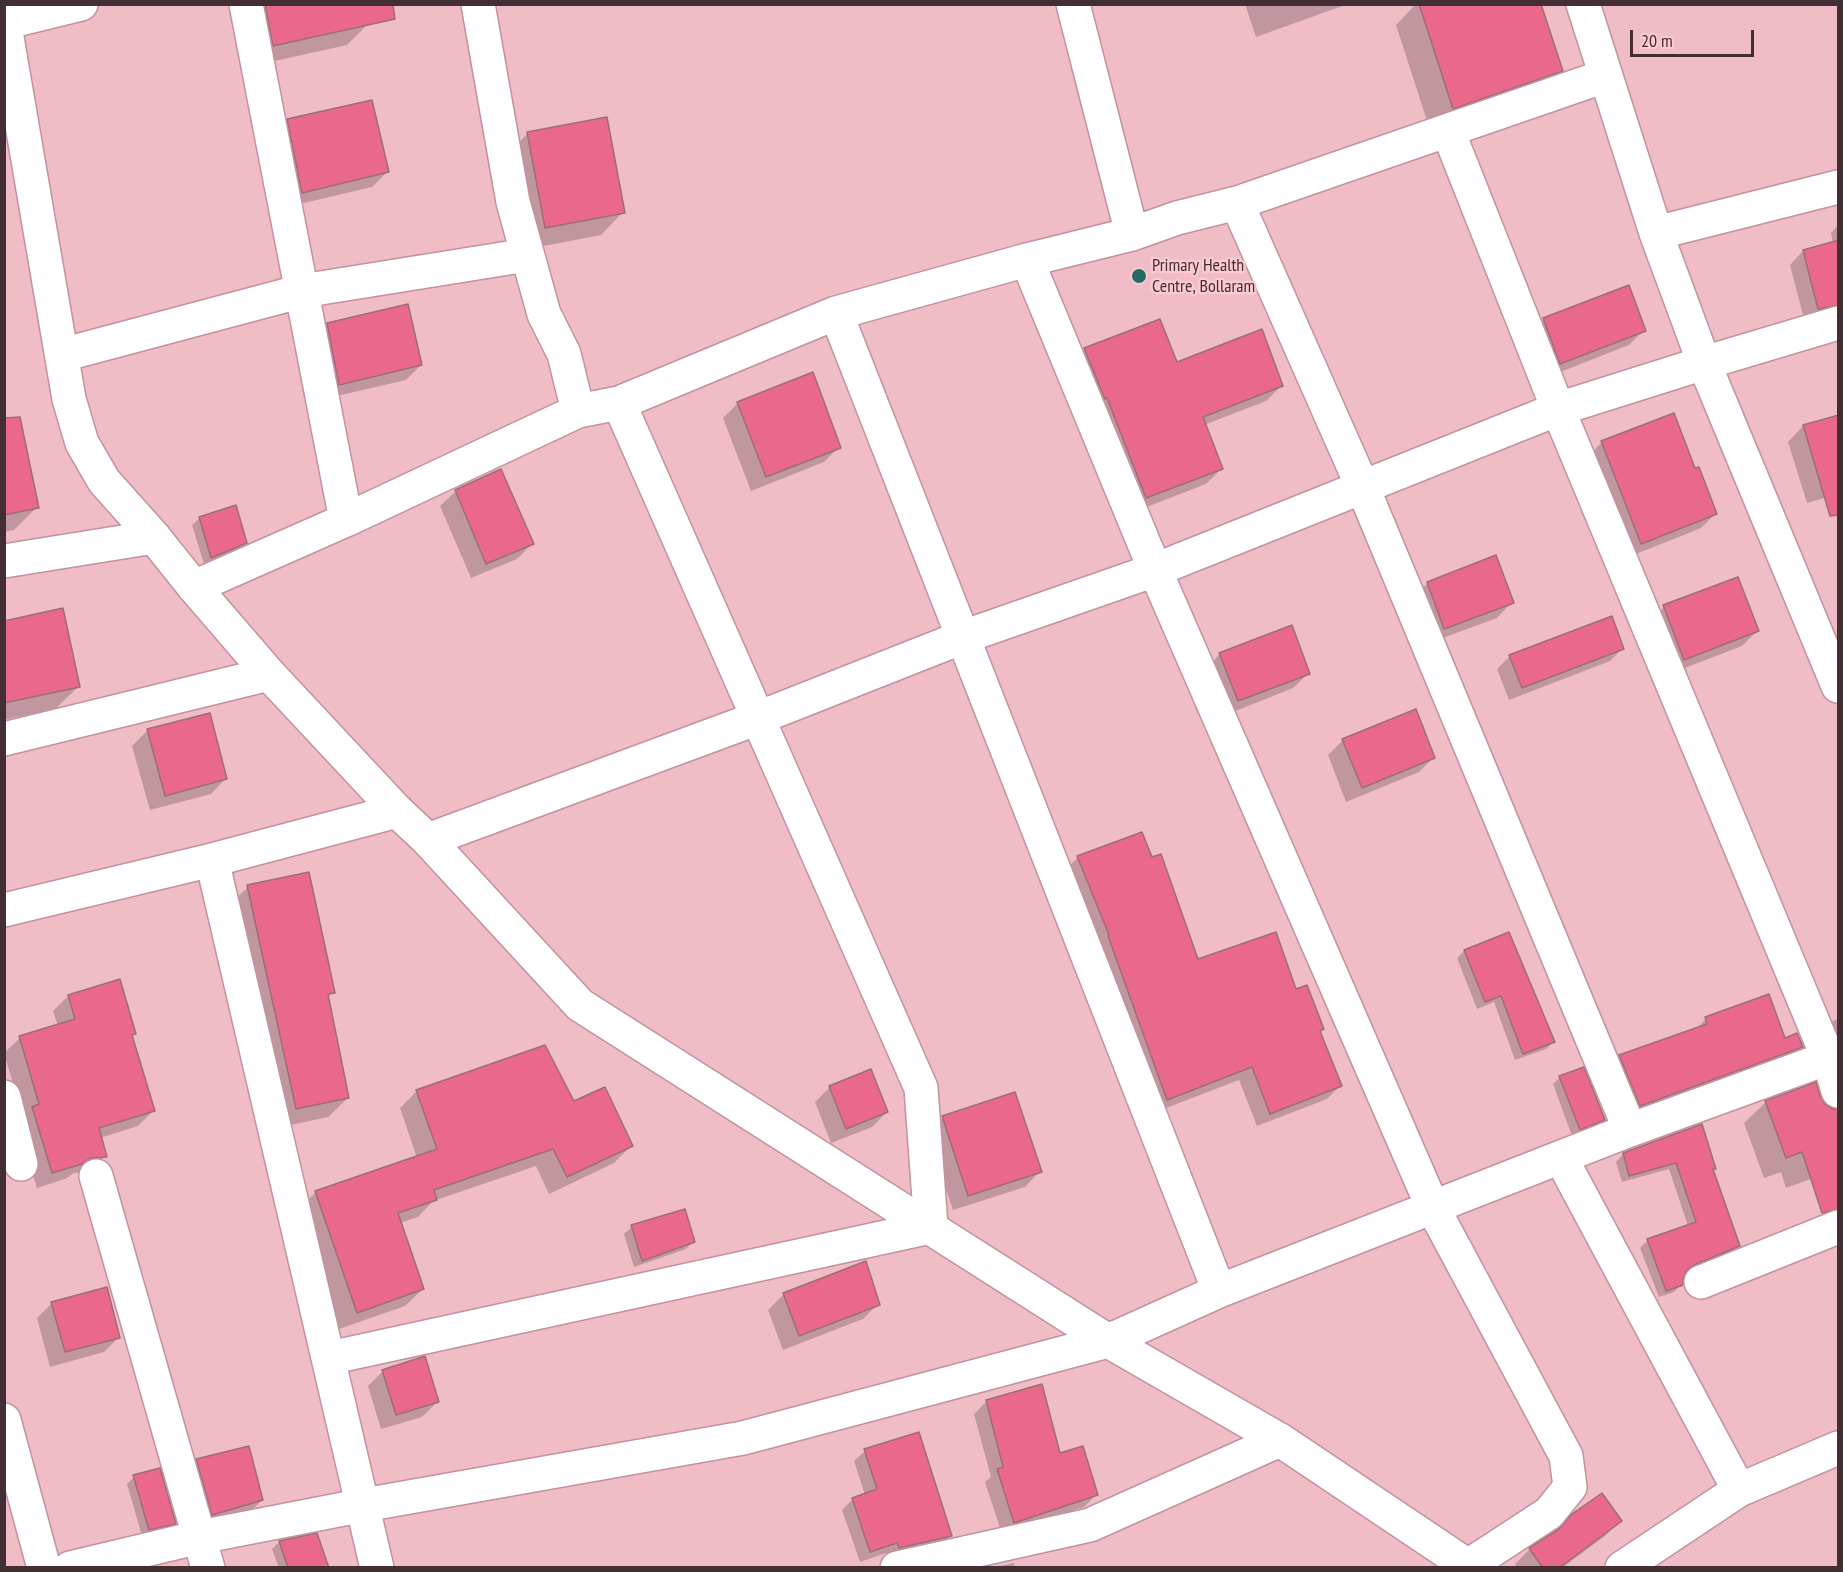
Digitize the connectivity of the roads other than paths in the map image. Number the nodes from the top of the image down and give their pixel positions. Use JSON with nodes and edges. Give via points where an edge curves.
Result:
{"nodes":[{"id":1,"x":81,"y":4,"type":"edge"},
{"id":2,"x":246,"y":4,"type":"edge"},
{"id":3,"x":478,"y":4,"type":"edge"},
{"id":4,"x":1073,"y":4,"type":"edge"},
{"id":5,"x":1583,"y":4,"type":"edge"},
{"id":6,"x":5,"y":22,"type":"edge"},
{"id":7,"x":1605,"y":76,"type":"junction"},
{"id":8,"x":1448,"y":130,"type":"junction"},
{"id":9,"x":1839,"y":187,"type":"edge"},
{"id":10,"x":1238,"y":203,"type":"junction"},
{"id":11,"x":1656,"y":233,"type":"junction"},
{"id":12,"x":1132,"y":234,"type":"junction"},
{"id":13,"x":528,"y":255,"type":"junction"},
{"id":14,"x":1027,"y":260,"type":"junction"},
{"id":15,"x":302,"y":291,"type":"junction"},
{"id":16,"x":836,"y":313,"type":"junction"},
{"id":17,"x":1839,"y":323,"type":"edge"},
{"id":18,"x":62,"y":355,"type":"junction"},
{"id":19,"x":1704,"y":363,"type":"junction"},
{"id":20,"x":619,"y":403,"type":"junction"},
{"id":21,"x":1558,"y":409,"type":"junction"},
{"id":22,"x":578,"y":411,"type":"junction"},
{"id":23,"x":1363,"y":488,"type":"junction"},
{"id":24,"x":346,"y":520,"type":"junction"},
{"id":25,"x":154,"y":537,"type":"junction"},
{"id":26,"x":4,"y":561,"type":"edge"},
{"id":27,"x":1155,"y":570,"type":"junction"},
{"id":28,"x":194,"y":587,"type":"junction"},
{"id":29,"x":963,"y":637,"type":"junction"},
{"id":30,"x":269,"y":674,"type":"junction"},
{"id":31,"x":1839,"y":686,"type":"edge"},
{"id":32,"x":758,"y":718,"type":"junction"},
{"id":33,"x":4,"y":739,"type":"edge"},
{"id":34,"x":397,"y":810,"type":"junction"},
{"id":35,"x":428,"y":840,"type":"junction"},
{"id":36,"x":212,"y":860,"type":"junction"},
{"id":37,"x":4,"y":910,"type":"edge"},
{"id":38,"x":1828,"y":1058,"type":"junction"},
{"id":39,"x":1839,"y":1091,"type":"edge"},
{"id":40,"x":4,"y":1097,"type":"edge"},
{"id":41,"x":1630,"y":1130,"type":"junction"},
{"id":42,"x":1560,"y":1158,"type":"junction"},
{"id":43,"x":21,"y":1164,"type":"dead end"},
{"id":44,"x":96,"y":1176,"type":"dead end"},
{"id":45,"x":1432,"y":1208,"type":"junction"},
{"id":46,"x":931,"y":1227,"type":"junction"},
{"id":47,"x":1839,"y":1227,"type":"edge"},
{"id":48,"x":1701,"y":1282,"type":"dead end"},
{"id":49,"x":1219,"y":1291,"type":"junction"},
{"id":50,"x":1108,"y":1341,"type":"junction"},
{"id":51,"x":329,"y":1358,"type":"junction"},
{"id":52,"x":4,"y":1420,"type":"edge"},
{"id":53,"x":1280,"y":1440,"type":"junction"},
{"id":54,"x":1839,"y":1448,"type":"edge"},
{"id":55,"x":1739,"y":1490,"type":"junction"},
{"id":56,"x":364,"y":1505,"type":"junction"},
{"id":57,"x":204,"y":1552,"type":"edge"},
{"id":58,"x":1467,"y":1567,"type":"edge"},
{"id":59,"x":44,"y":1568,"type":"edge"},
{"id":60,"x":70,"y":1568,"type":"edge"},
{"id":61,"x":377,"y":1568,"type":"edge"},
{"id":62,"x":897,"y":1568,"type":"edge"},
{"id":63,"x":1622,"y":1568,"type":"edge"}],
"edges":[{"from":1,"to":6,"type":"street"},
{"from":2,"to":15,"type":"street"},
{"from":3,"to":13,"type":"street","via":[[513,202]]},
{"from":4,"to":12,"type":"street"},
{"from":5,"to":7,"type":"street"},
{"from":6,"to":18,"type":"street"},
{"from":7,"to":8,"type":"street"},
{"from":7,"to":11,"type":"street"},
{"from":8,"to":10,"type":"street"},
{"from":8,"to":21,"type":"street"},
{"from":9,"to":11,"type":"street"},
{"from":10,"to":12,"type":"street"},
{"from":10,"to":23,"type":"street"},
{"from":11,"to":19,"type":"street"},
{"from":12,"to":14,"type":"street"},
{"from":13,"to":15,"type":"street"},
{"from":13,"to":22,"type":"street","via":[[544,314],[564,354]]},
{"from":14,"to":16,"type":"street"},
{"from":14,"to":27,"type":"street"},
{"from":15,"to":18,"type":"street"},
{"from":15,"to":24,"type":"street"},
{"from":16,"to":20,"type":"street"},
{"from":16,"to":29,"type":"street"},
{"from":17,"to":19,"type":"street"},
{"from":18,"to":25,"type":"street","via":[[82,443],[104,481]]},
{"from":19,"to":21,"type":"street"},
{"from":19,"to":31,"type":"street"},
{"from":20,"to":22,"type":"street"},
{"from":20,"to":32,"type":"street"},
{"from":21,"to":23,"type":"street"},
{"from":21,"to":38,"type":"street"},
{"from":22,"to":24,"type":"street"},
{"from":23,"to":27,"type":"street"},
{"from":23,"to":41,"type":"street"},
{"from":24,"to":28,"type":"street"},
{"from":25,"to":26,"type":"street"},
{"from":25,"to":28,"type":"street"},
{"from":27,"to":29,"type":"street"},
{"from":27,"to":45,"type":"street"},
{"from":28,"to":30,"type":"street"},
{"from":29,"to":32,"type":"street"},
{"from":29,"to":49,"type":"street"},
{"from":30,"to":33,"type":"street"},
{"from":30,"to":34,"type":"street"},
{"from":32,"to":35,"type":"street"},
{"from":32,"to":46,"type":"street","via":[[921,1088]]},
{"from":34,"to":35,"type":"street"},
{"from":34,"to":36,"type":"street"},
{"from":35,"to":46,"type":"street","via":[[580,1005]]},
{"from":36,"to":37,"type":"street"},
{"from":36,"to":51,"type":"street"},
{"from":38,"to":39,"type":"street"},
{"from":38,"to":41,"type":"street"},
{"from":40,"to":43,"type":"street"},
{"from":41,"to":42,"type":"street"},
{"from":42,"to":45,"type":"street"},
{"from":42,"to":55,"type":"street"},
{"from":44,"to":57,"type":"street"},
{"from":45,"to":49,"type":"street"},
{"from":45,"to":58,"type":"street","via":[[1566,1456],[1570,1487],[1549,1513]]},
{"from":46,"to":50,"type":"street"},
{"from":46,"to":51,"type":"street"},
{"from":47,"to":48,"type":"street"},
{"from":49,"to":50,"type":"street"},
{"from":50,"to":53,"type":"street"},
{"from":50,"to":56,"type":"street","via":[[743,1438]]},
{"from":51,"to":56,"type":"street"},
{"from":52,"to":59,"type":"street"},
{"from":53,"to":58,"type":"street"},
{"from":53,"to":62,"type":"street","via":[[1090,1525]]},
{"from":54,"to":55,"type":"street"},
{"from":55,"to":63,"type":"street"},
{"from":56,"to":57,"type":"street"},
{"from":56,"to":61,"type":"street"},
{"from":57,"to":60,"type":"street"}]}
